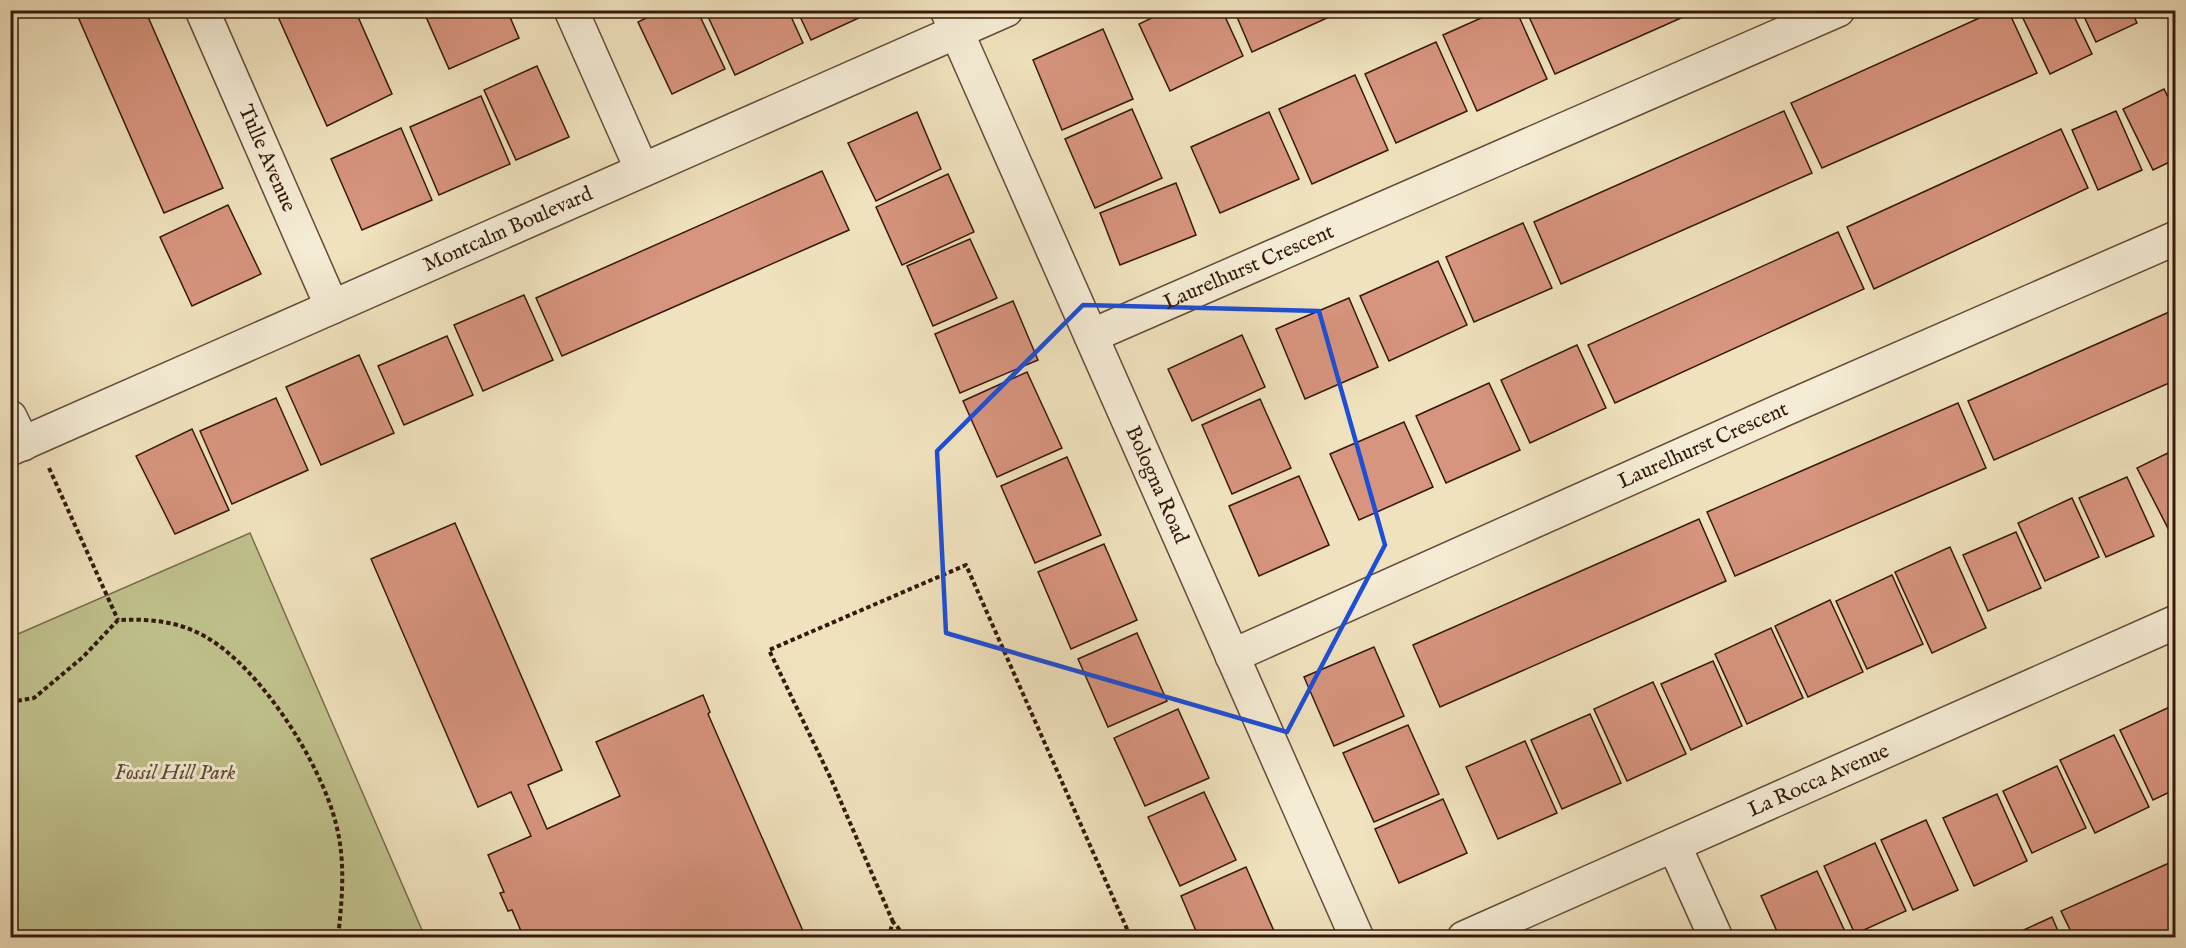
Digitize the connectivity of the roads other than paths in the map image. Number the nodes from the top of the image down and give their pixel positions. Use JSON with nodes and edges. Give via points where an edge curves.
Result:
{"nodes":[{"id":1,"x":202,"y":10,"type":"edge"},
{"id":2,"x":572,"y":10,"type":"edge"},
{"id":3,"x":1006,"y":10,"type":"edge"},
{"id":4,"x":1838,"y":10,"type":"edge"},
{"id":5,"x":952,"y":22,"type":"edge"},
{"id":6,"x":642,"y":170,"type":"junction"},
{"id":7,"x":2175,"y":238,"type":"edge"},
{"id":8,"x":332,"y":307,"type":"junction"},
{"id":9,"x":1091,"y":336,"type":"junction"},
{"id":10,"x":14,"y":436,"type":"edge"},
{"id":11,"x":2175,"y":622,"type":"edge"},
{"id":12,"x":1232,"y":656,"type":"junction"},
{"id":13,"x":1674,"y":845,"type":"junction"},
{"id":14,"x":1357,"y":938,"type":"edge"},
{"id":15,"x":1464,"y":938,"type":"edge"},
{"id":16,"x":1716,"y":938,"type":"edge"}],
"edges":[{"from":1,"to":8,"type":"street","name":"Tulle Avenue"},
{"from":2,"to":6,"type":"street"},
{"from":3,"to":5,"type":"street","name":"Montcalm Boulevard"},
{"from":4,"to":9,"type":"street","name":"Laurelhurst Crescent"},
{"from":5,"to":6,"type":"street","name":"Montcalm Boulevard"},
{"from":5,"to":9,"type":"street","name":"Bologna Road"},
{"from":6,"to":8,"type":"street","name":"Montcalm Boulevard"},
{"from":7,"to":12,"type":"street","name":"Laurelhurst Crescent"},
{"from":8,"to":10,"type":"street","name":"Montcalm Boulevard"},
{"from":9,"to":12,"type":"street","name":"Bologna Road"},
{"from":11,"to":13,"type":"street","name":"La Rocca Avenue"},
{"from":12,"to":14,"type":"street","name":"Bologna Road"},
{"from":13,"to":15,"type":"street","name":"La Rocca Avenue"},
{"from":13,"to":16,"type":"street"}]}
